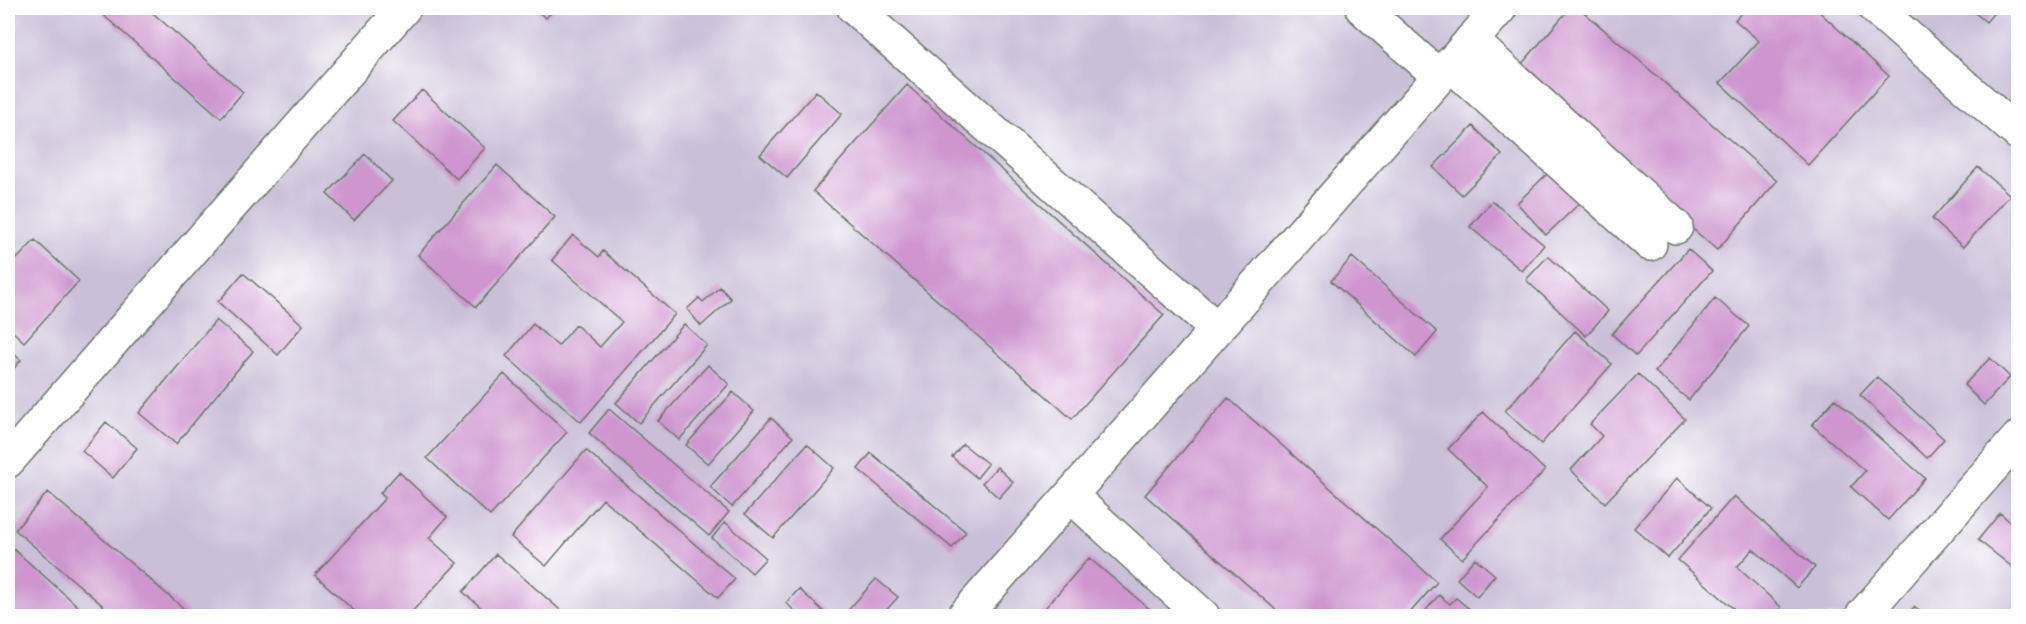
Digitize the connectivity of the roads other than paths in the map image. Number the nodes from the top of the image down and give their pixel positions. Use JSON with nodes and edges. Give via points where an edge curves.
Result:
{"nodes":[{"id":1,"x":404,"y":8,"type":"edge"},
{"id":2,"x":854,"y":8,"type":"edge"},
{"id":3,"x":1362,"y":8,"type":"edge"},
{"id":4,"x":1500,"y":8,"type":"edge"},
{"id":5,"x":1875,"y":8,"type":"edge"},
{"id":6,"x":1453,"y":60,"type":"junction"},
{"id":7,"x":2019,"y":133,"type":"edge"},
{"id":8,"x":1663,"y":236,"type":"dead end"},
{"id":9,"x":1217,"y":329,"type":"junction"},
{"id":10,"x":2019,"y":438,"type":"edge"},
{"id":11,"x":8,"y":461,"type":"edge"},
{"id":12,"x":1071,"y":496,"type":"junction"},
{"id":13,"x":964,"y":616,"type":"edge"},
{"id":14,"x":1203,"y":616,"type":"edge"},
{"id":15,"x":1862,"y":616,"type":"edge"}],
"edges":[{"from":1,"to":11,"type":"street"},
{"from":2,"to":9,"type":"street"},
{"from":3,"to":6,"type":"street"},
{"from":4,"to":6,"type":"street"},
{"from":5,"to":7,"type":"street"},
{"from":6,"to":8,"type":"street"},
{"from":6,"to":9,"type":"street"},
{"from":9,"to":12,"type":"street"},
{"from":10,"to":15,"type":"street"},
{"from":12,"to":13,"type":"street"},
{"from":12,"to":14,"type":"street"}]}
